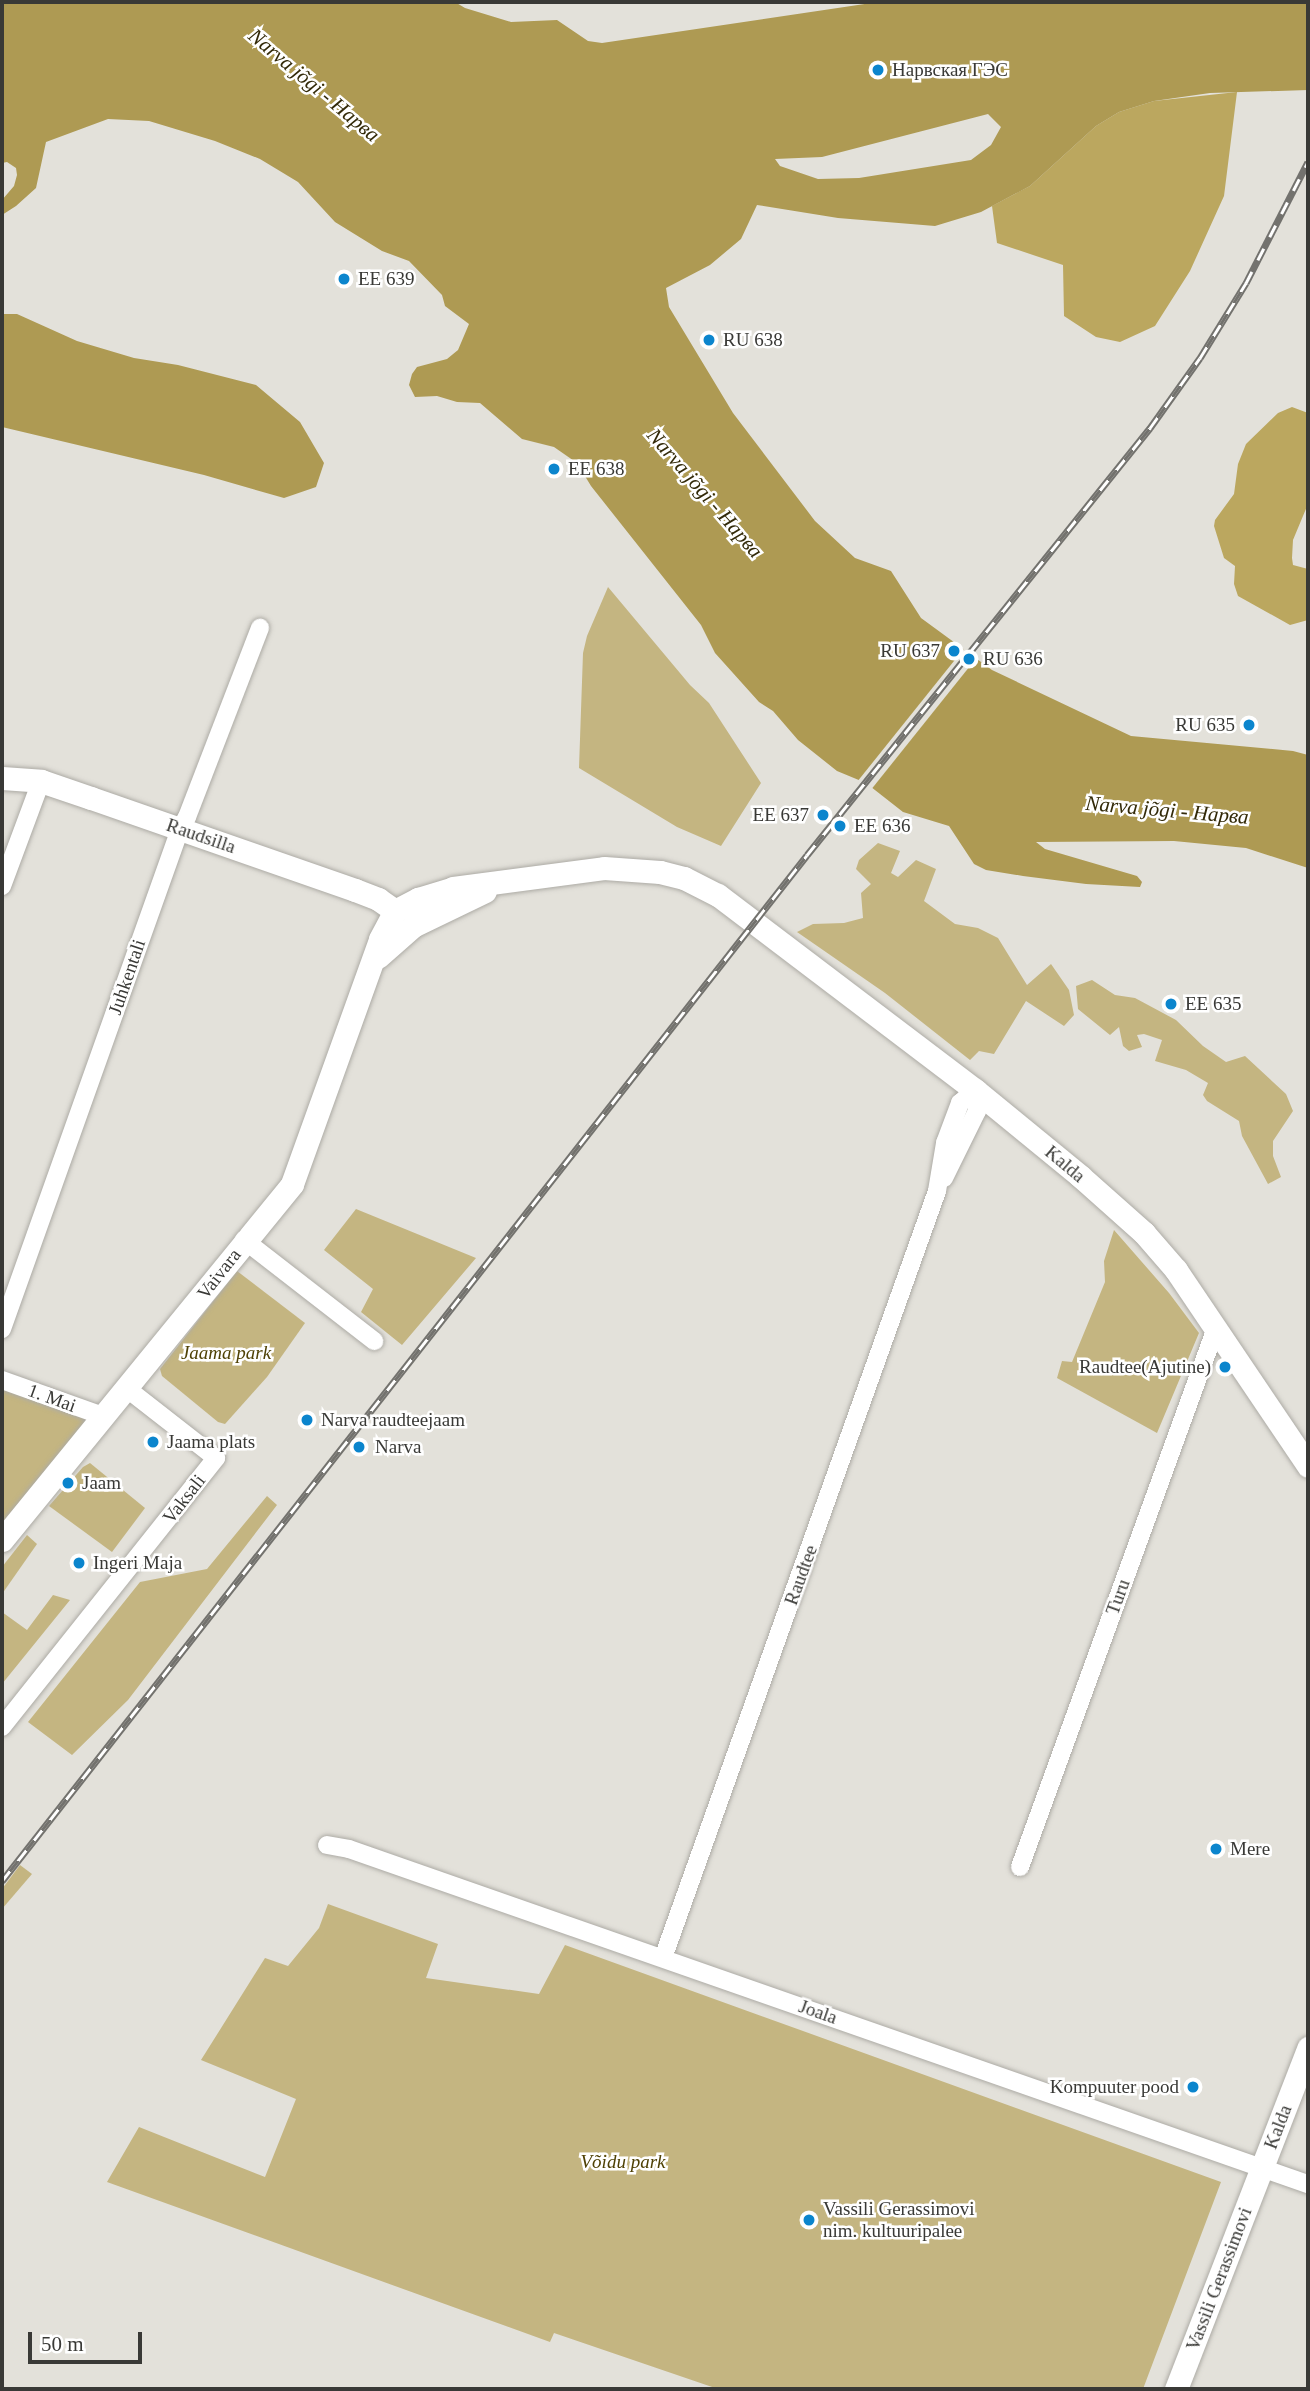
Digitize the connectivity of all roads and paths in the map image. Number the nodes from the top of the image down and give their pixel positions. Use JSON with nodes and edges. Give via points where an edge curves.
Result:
{"nodes":[{"id":1,"x":260,"y":628,"type":"dead end"},
{"id":2,"x":2,"y":779,"type":"edge"},
{"id":3,"x":41,"y":781,"type":"junction"},
{"id":4,"x":180,"y":829,"type":"junction"},
{"id":5,"x":2,"y":886,"type":"edge"},
{"id":6,"x":403,"y":917,"type":"junction"},
{"id":7,"x":975,"y":1090,"type":"junction"},
{"id":8,"x":244,"y":1240,"type":"junction"},
{"id":9,"x":1216,"y":1328,"type":"junction"},
{"id":10,"x":2,"y":1329,"type":"edge"},
{"id":11,"x":374,"y":1341,"type":"dead end"},
{"id":12,"x":2,"y":1380,"type":"edge"},
{"id":13,"x":126,"y":1388,"type":"junction"},
{"id":14,"x":103,"y":1416,"type":"junction"},
{"id":15,"x":1308,"y":1466,"type":"edge"},
{"id":16,"x":2,"y":1539,"type":"edge"},
{"id":17,"x":5,"y":1716,"type":"edge"},
{"id":18,"x":327,"y":1846,"type":"dead end"},
{"id":19,"x":1020,"y":1867,"type":"dead end"},
{"id":20,"x":663,"y":1958,"type":"junction"},
{"id":21,"x":1308,"y":2048,"type":"edge"},
{"id":22,"x":1262,"y":2168,"type":"junction"},
{"id":23,"x":1308,"y":2184,"type":"edge"},
{"id":24,"x":1176,"y":2389,"type":"edge"}],
"edges":[{"from":1,"to":4,"type":"street","name":"Juhkentali"},
{"from":2,"to":3,"type":"street","name":"Raudsilla"},
{"from":3,"to":4,"type":"street","name":"Raudsilla"},
{"from":3,"to":5,"type":"street"},
{"from":4,"to":6,"type":"street","name":"Raudsilla","via":[[378,899]]},
{"from":4,"to":10,"type":"street","name":"Juhkentali"},
{"from":6,"to":7,"type":"street","name":"Kalda","via":[[453,888],[604,868],[660,872],[701,885],[758,924]]},
{"from":6,"to":8,"type":"street","name":"Vaivara","via":[[368,972],[292,1184]]},
{"from":7,"to":9,"type":"street","name":"Kalda","via":[[1144,1233]]},
{"from":7,"to":20,"type":"street","name":"Raudtee","via":[[960,1102],[945,1143],[937,1191]]},
{"from":8,"to":11,"type":"street"},
{"from":8,"to":13,"type":"street","name":"Vaivara"},
{"from":9,"to":15,"type":"street","name":"Kalda"},
{"from":9,"to":19,"type":"street","name":"Turu"},
{"from":12,"to":14,"type":"street","name":"1. Mai"},
{"from":13,"to":14,"type":"street","name":"Vaivara"},
{"from":13,"to":17,"type":"street","name":"Vaksali","via":[[216,1458]]},
{"from":14,"to":16,"type":"street","name":"Vaivara"},
{"from":18,"to":20,"type":"street","name":"Joala","via":[[349,1849]]},
{"from":20,"to":22,"type":"street","name":"Joala"},
{"from":21,"to":22,"type":"street","name":"Kalda"},
{"from":22,"to":23,"type":"street","name":"Joala"},
{"from":22,"to":24,"type":"street","name":"Vassili Gerassimovi"}]}
